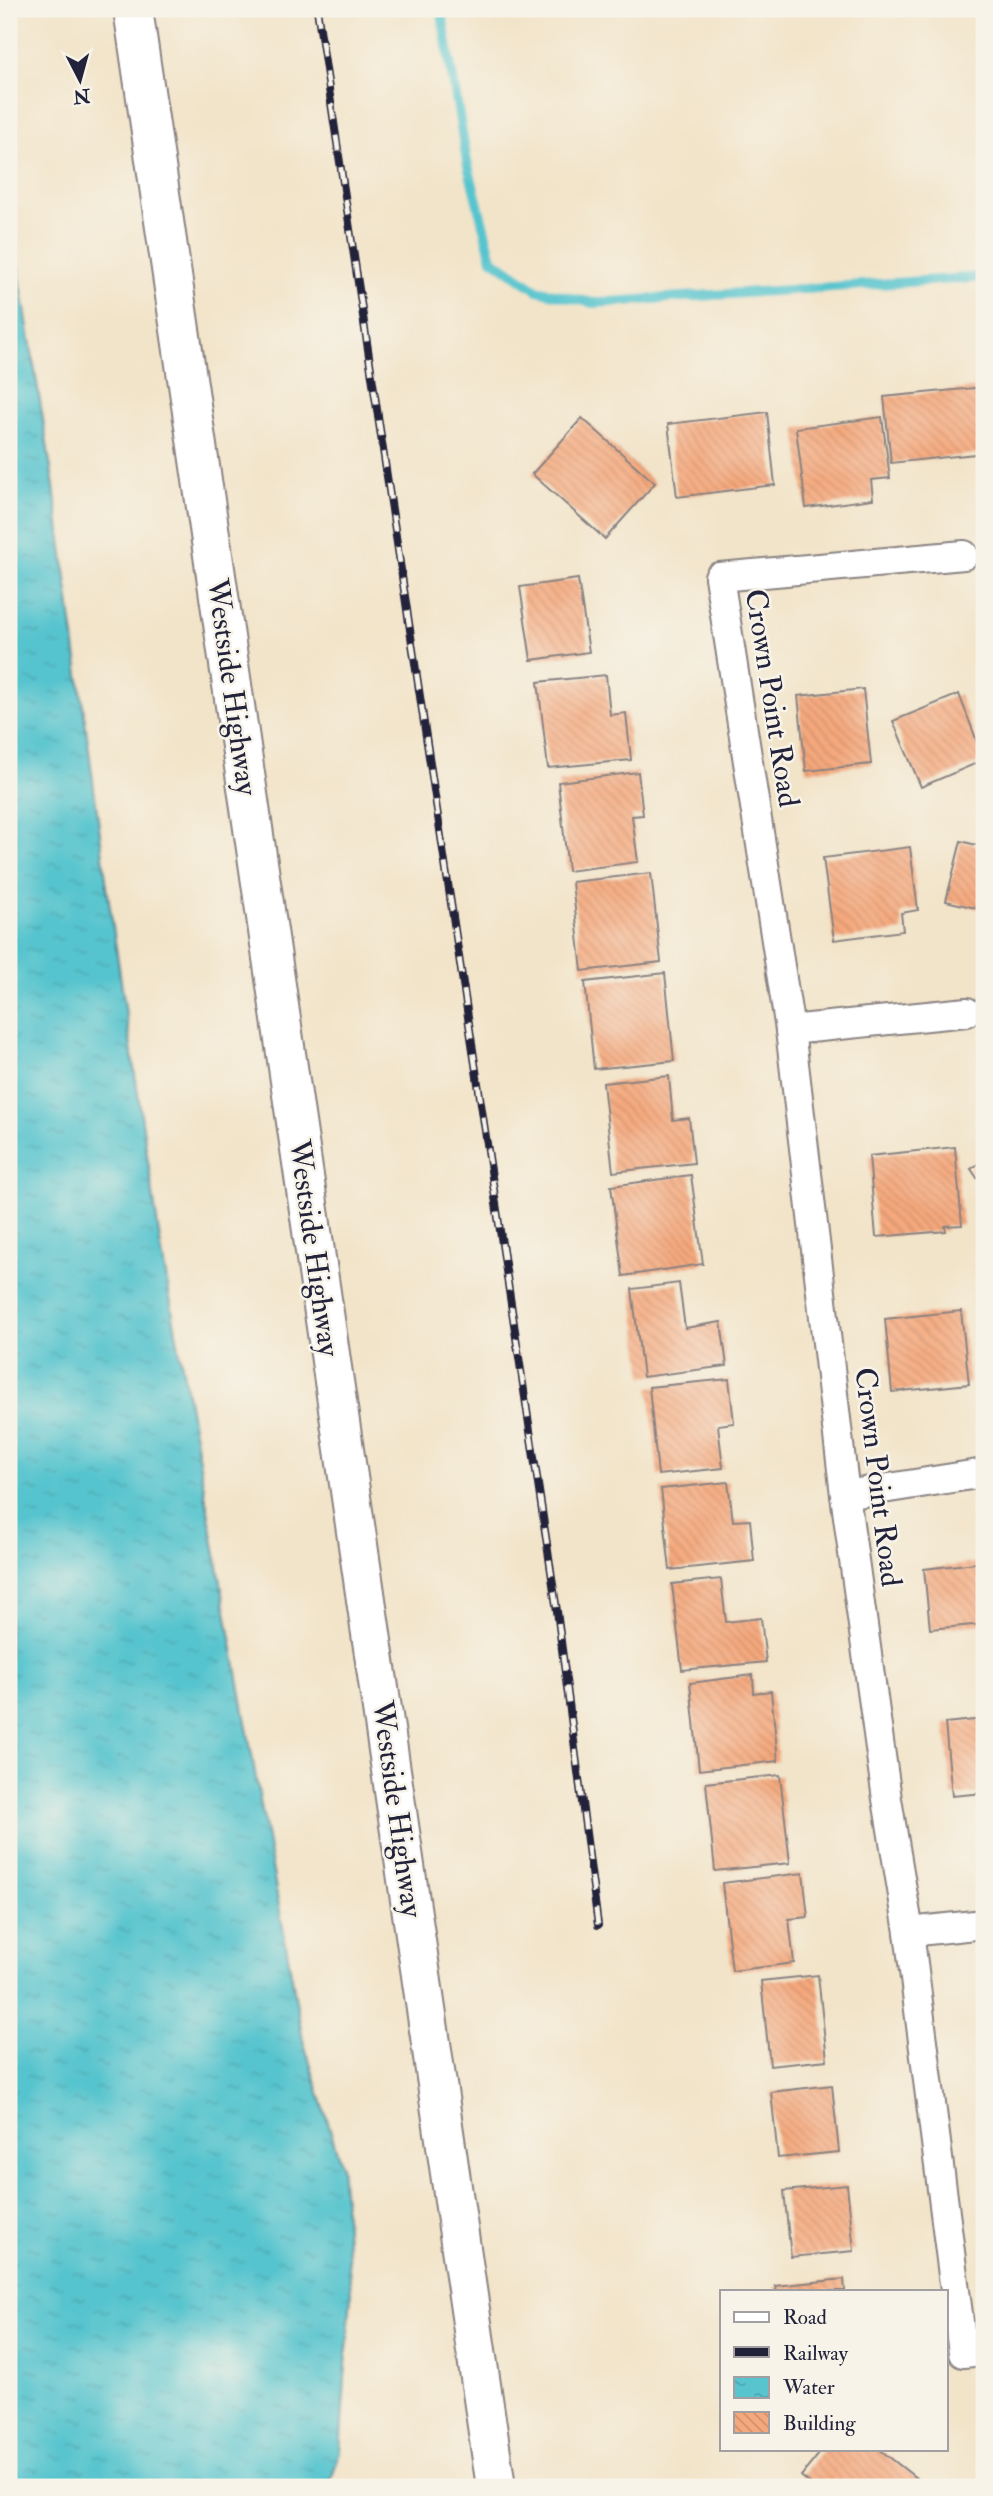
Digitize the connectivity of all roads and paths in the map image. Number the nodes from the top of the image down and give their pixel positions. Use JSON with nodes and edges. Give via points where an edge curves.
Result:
{"nodes":[{"id":1,"x":133,"y":9,"type":"edge"},
{"id":2,"x":964,"y":555,"type":"dead end"},
{"id":3,"x":967,"y":1012,"type":"dead end"},
{"id":4,"x":790,"y":1030,"type":"junction"},
{"id":5,"x":984,"y":1473,"type":"edge"},
{"id":6,"x":845,"y":1495,"type":"junction"},
{"id":7,"x":984,"y":1924,"type":"edge"},
{"id":8,"x":909,"y":1932,"type":"junction"},
{"id":9,"x":984,"y":2351,"type":"edge"},
{"id":10,"x":496,"y":2487,"type":"edge"}],
"edges":[{"from":1,"to":10,"type":"main road","name":"Westside Highway"},
{"from":2,"to":4,"type":"street","name":"Crown Point Road","via":[[719,578]]},
{"from":3,"to":4,"type":"street"},
{"from":4,"to":6,"type":"street","name":"Crown Point Road"},
{"from":5,"to":6,"type":"street"},
{"from":6,"to":8,"type":"street","name":"Crown Point Road"},
{"from":7,"to":8,"type":"street"},
{"from":8,"to":9,"type":"street","name":"Crown Point Road","via":[[963,2353]]}]}
